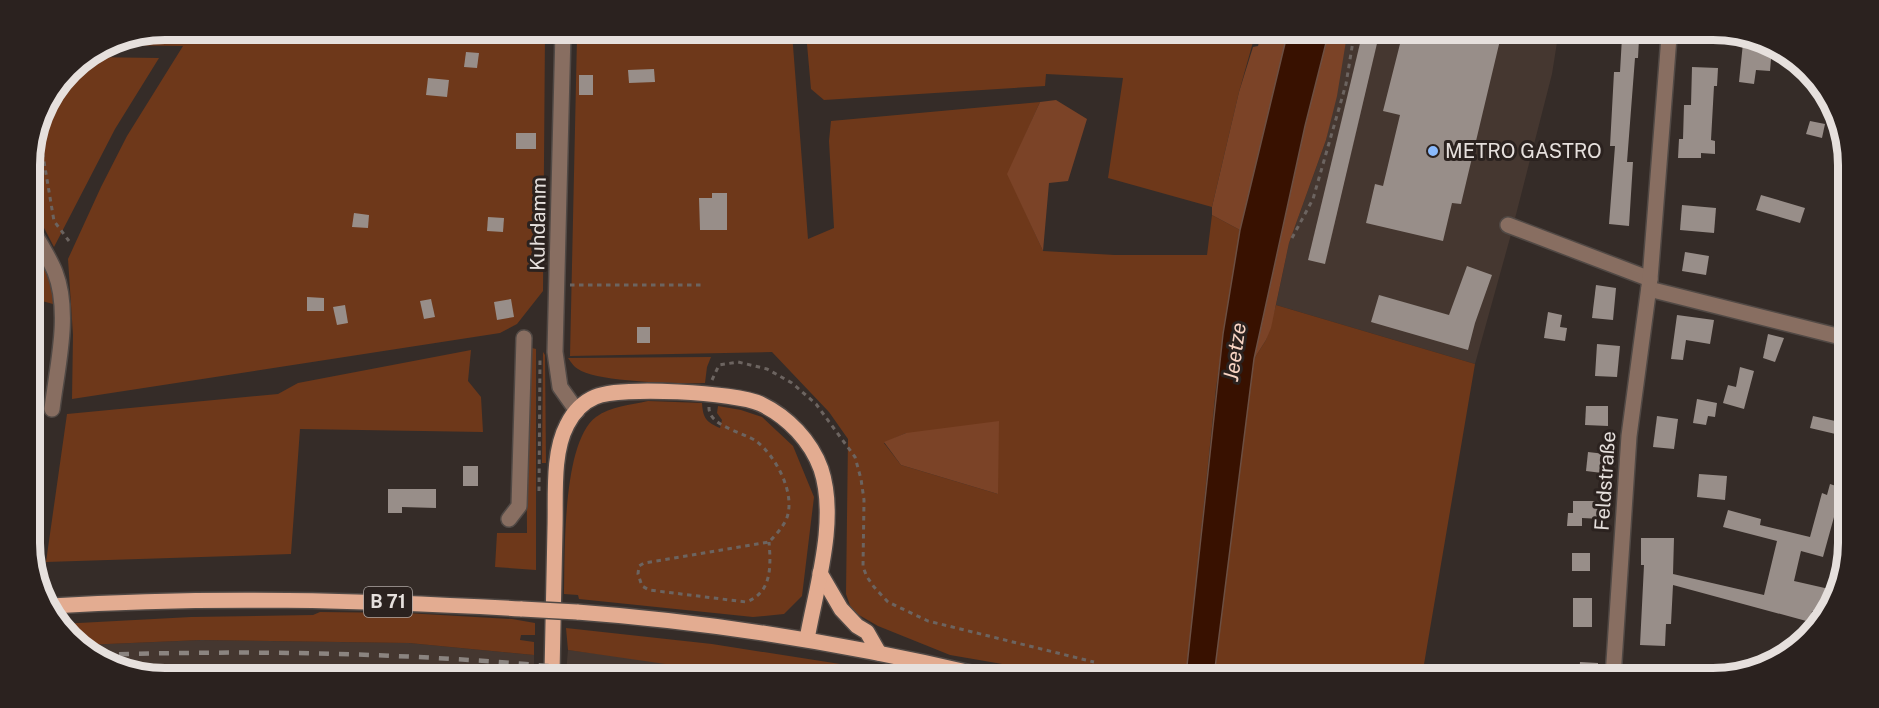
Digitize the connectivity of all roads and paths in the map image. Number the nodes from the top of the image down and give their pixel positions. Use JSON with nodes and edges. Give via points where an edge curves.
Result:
{"nodes":[{"id":1,"x":563,"y":40,"type":"edge"},
{"id":2,"x":1353,"y":40,"type":"edge"},
{"id":3,"x":1669,"y":40,"type":"edge"},
{"id":4,"x":42,"y":150,"type":"edge"},
{"id":5,"x":1508,"y":225,"type":"dead end"},
{"id":6,"x":1292,"y":237,"type":"dead end"},
{"id":7,"x":69,"y":240,"type":"dead end"},
{"id":8,"x":41,"y":246,"type":"edge"},
{"id":9,"x":1650,"y":284,"type":"junction"},
{"id":10,"x":572,"y":285,"type":"dead end"},
{"id":11,"x":703,"y":285,"type":"dead end"},
{"id":12,"x":1838,"y":336,"type":"edge"},
{"id":13,"x":524,"y":338,"type":"dead end"},
{"id":14,"x":556,"y":338,"type":"junction"},
{"id":15,"x":710,"y":395,"type":"junction"},
{"id":16,"x":52,"y":409,"type":"dead end"},
{"id":17,"x":577,"y":411,"type":"junction"},
{"id":18,"x":539,"y":463,"type":"dead end"},
{"id":19,"x":509,"y":519,"type":"dead end"},
{"id":20,"x":769,"y":542,"type":"junction"},
{"id":21,"x":820,"y":573,"type":"junction"},
{"id":22,"x":58,"y":606,"type":"edge"},
{"id":23,"x":807,"y":639,"type":"junction"},
{"id":24,"x":879,"y":653,"type":"junction"},
{"id":25,"x":1094,"y":662,"type":"dead end"},
{"id":26,"x":946,"y":667,"type":"edge"},
{"id":27,"x":1614,"y":667,"type":"edge"},
{"id":28,"x":552,"y":668,"type":"edge"}],
"edges":[{"from":1,"to":14,"type":"street","name":"Kuhdamm"},
{"from":2,"to":6,"type":"path","via":[[1346,84],[1313,199]]},
{"from":3,"to":9,"type":"street","name":"Feldstraße"},
{"from":4,"to":7,"type":"path","via":[[54,220]]},
{"from":5,"to":9,"type":"street"},
{"from":8,"to":16,"type":"street","via":[[55,272],[63,315]]},
{"from":9,"to":12,"type":"street"},
{"from":9,"to":27,"type":"street","name":"Feldstraße","via":[[1629,436]]},
{"from":10,"to":11,"type":"path"},
{"from":13,"to":19,"type":"street","via":[[519,506]]},
{"from":14,"to":17,"type":"street","name":"Kuhdamm","via":[[560,387]]},
{"from":14,"to":18,"type":"path","via":[[540,350]]},
{"from":15,"to":17,"type":"main road","via":[[610,393],[594,398]]},
{"from":15,"to":20,"type":"path","via":[[709,412],[714,420],[756,441],[779,468],[789,492],[787,519]]},
{"from":15,"to":21,"type":"main road","via":[[761,404],[784,418],[807,443],[820,469],[826,500]]},
{"from":15,"to":25,"type":"path","via":[[719,365],[738,362],[767,369],[792,383],[816,404],[855,457],[864,500],[863,567],[870,582],[888,602],[928,621]]},
{"from":17,"to":28,"type":"main road","via":[[560,441]]},
{"from":20,"to":20,"type":"path","via":[[644,563],[638,574],[642,586],[650,590],[746,602],[765,590]]},
{"from":21,"to":23,"type":"main road"},
{"from":21,"to":24,"type":"main road","via":[[841,609],[867,632]]},
{"from":22,"to":23,"type":"main road","number":"B 71","bridge":true,"via":[[265,599],[384,602],[577,612]]},
{"from":23,"to":24,"type":"main road","number":"B 71"},
{"from":24,"to":26,"type":"main road","number":"B 71"}]}
